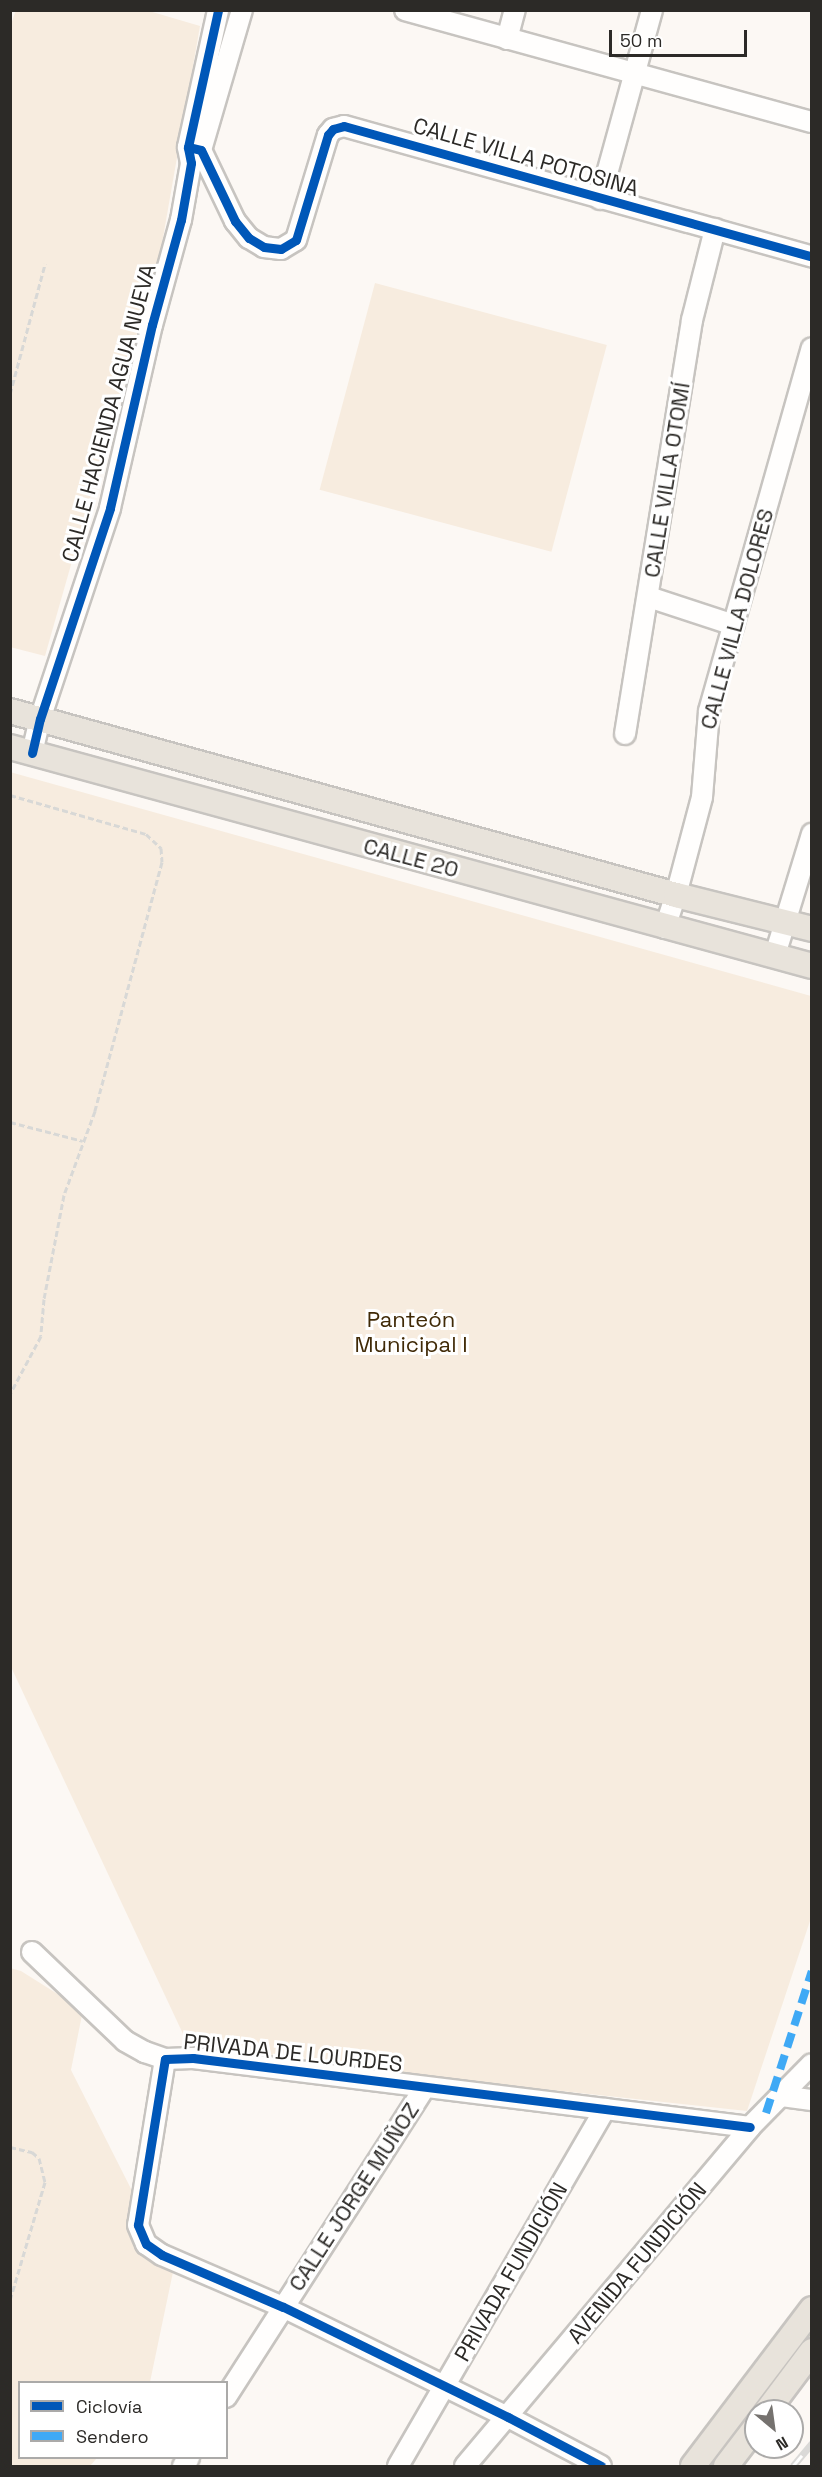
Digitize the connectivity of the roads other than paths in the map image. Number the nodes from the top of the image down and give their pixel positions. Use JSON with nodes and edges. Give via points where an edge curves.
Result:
{"nodes":[{"id":1,"x":218,"y":10,"type":"edge"},
{"id":2,"x":242,"y":10,"type":"edge"},
{"id":3,"x":405,"y":10,"type":"edge"},
{"id":4,"x":515,"y":10,"type":"edge"},
{"id":5,"x":652,"y":10,"type":"edge"},
{"id":6,"x":507,"y":39,"type":"junction"},
{"id":7,"x":633,"y":72,"type":"junction"},
{"id":8,"x":812,"y":122,"type":"edge"},
{"id":9,"x":194,"y":154,"type":"junction"},
{"id":10,"x":600,"y":199,"type":"junction"},
{"id":11,"x":715,"y":229,"type":"junction"},
{"id":12,"x":812,"y":257,"type":"edge"},
{"id":13,"x":812,"y":348,"type":"edge"},
{"id":14,"x":649,"y":597,"type":"junction"},
{"id":15,"x":734,"y":625,"type":"junction"},
{"id":16,"x":10,"y":711,"type":"edge"},
{"id":17,"x":40,"y":719,"type":"junction"},
{"id":18,"x":625,"y":734,"type":"dead end"},
{"id":19,"x":21,"y":750,"type":"edge"},
{"id":20,"x":349,"y":803,"type":"junction"},
{"id":21,"x":812,"y":834,"type":"edge"},
{"id":22,"x":337,"y":837,"type":"junction"},
{"id":23,"x":676,"y":895,"type":"junction"},
{"id":24,"x":784,"y":921,"type":"junction"},
{"id":25,"x":665,"y":928,"type":"junction"},
{"id":26,"x":812,"y":929,"type":"edge"},
{"id":27,"x":775,"y":955,"type":"junction"},
{"id":28,"x":812,"y":966,"type":"edge"},
{"id":29,"x":32,"y":1952,"type":"dead end"},
{"id":30,"x":165,"y":2059,"type":"junction"},
{"id":31,"x":812,"y":2064,"type":"edge"},
{"id":32,"x":425,"y":2087,"type":"junction"},
{"id":33,"x":782,"y":2096,"type":"junction"},
{"id":34,"x":812,"y":2100,"type":"edge"},
{"id":35,"x":605,"y":2109,"type":"junction"},
{"id":36,"x":750,"y":2127,"type":"junction"},
{"id":37,"x":283,"y":2307,"type":"junction"},
{"id":38,"x":812,"y":2309,"type":"edge"},
{"id":39,"x":812,"y":2351,"type":"edge"},
{"id":40,"x":445,"y":2387,"type":"junction"},
{"id":41,"x":228,"y":2394,"type":"edge"},
{"id":42,"x":776,"y":2399,"type":"edge"},
{"id":43,"x":508,"y":2417,"type":"junction"},
{"id":44,"x":744,"y":2443,"type":"edge"},
{"id":45,"x":398,"y":2466,"type":"edge"},
{"id":46,"x":465,"y":2466,"type":"edge"},
{"id":47,"x":601,"y":2466,"type":"edge"},
{"id":48,"x":693,"y":2466,"type":"edge"},
{"id":49,"x":726,"y":2466,"type":"edge"}],
"edges":[{"from":1,"to":9,"type":"street"},
{"from":2,"to":9,"type":"street"},
{"from":3,"to":6,"type":"street"},
{"from":4,"to":6,"type":"street"},
{"from":5,"to":7,"type":"street"},
{"from":6,"to":7,"type":"street"},
{"from":7,"to":8,"type":"street"},
{"from":7,"to":10,"type":"street"},
{"from":9,"to":10,"type":"street","name":"CALLE VILLA POTOSINA","via":[[249,238],[264,247],[281,249],[291,246],[300,231],[328,135],[338,127]]},
{"from":9,"to":17,"type":"street","name":"CALLE HACIENDA AGUA NUEVA","via":[[110,508]]},
{"from":10,"to":11,"type":"street","name":"CALLE VILLA POTOSINA"},
{"from":11,"to":12,"type":"street","name":"CALLE VILLA POTOSINA"},
{"from":11,"to":14,"type":"street","name":"CALLE VILLA OTOMÍ","via":[[692,320]]},
{"from":13,"to":15,"type":"street","name":"CALLE VILLA DOLORES"},
{"from":14,"to":15,"type":"street"},
{"from":14,"to":18,"type":"street","name":"CALLE VILLA OTOMÍ"},
{"from":15,"to":23,"type":"street","name":"CALLE VILLA DOLORES","via":[[709,711],[702,797]]},
{"from":16,"to":17,"type":"main road","name":"CALLE 20"},
{"from":17,"to":19,"type":"street","name":"CALLE HACIENDA AGUA NUEVA"},
{"from":17,"to":20,"type":"main road","name":"CALLE 20"},
{"from":19,"to":22,"type":"main road","name":"CALLE 20"},
{"from":20,"to":22,"type":"main road"},
{"from":20,"to":23,"type":"main road","name":"CALLE 20"},
{"from":21,"to":24,"type":"street"},
{"from":22,"to":25,"type":"main road","name":"CALLE 20"},
{"from":23,"to":24,"type":"main road","name":"CALLE 20"},
{"from":23,"to":25,"type":"street","name":"CALLE VILLA DOLORES"},
{"from":24,"to":26,"type":"main road","name":"CALLE 20"},
{"from":24,"to":27,"type":"street"},
{"from":25,"to":27,"type":"main road","name":"CALLE 20"},
{"from":27,"to":28,"type":"main road","name":"CALLE 20"},
{"from":29,"to":30,"type":"street","via":[[125,2041]]},
{"from":30,"to":32,"type":"street","name":"PRIVADA DE LOURDES","via":[[193,2058]]},
{"from":30,"to":37,"type":"street","name":"PRIVADA DE LOURDES","via":[[138,2225],[141,2235],[146,2244],[162,2255]]},
{"from":31,"to":33,"type":"street","name":"AVENIDA FUNDICIÓN"},
{"from":32,"to":35,"type":"street","name":"PRIVADA DE LOURDES"},
{"from":32,"to":37,"type":"street","name":"CALLE JORGE MUÑOZ"},
{"from":33,"to":34,"type":"street"},
{"from":33,"to":36,"type":"street","name":"AVENIDA FUNDICIÓN"},
{"from":35,"to":36,"type":"street","name":"PRIVADA DE LOURDES"},
{"from":35,"to":40,"type":"street","name":"PRIVADA FUNDICIÓN"},
{"from":36,"to":43,"type":"street","name":"AVENIDA FUNDICIÓN"},
{"from":37,"to":40,"type":"street","name":"PRIVADA DE LOURDES"},
{"from":37,"to":41,"type":"street","name":"CALLE JORGE MUÑOZ"},
{"from":38,"to":48,"type":"main road"},
{"from":39,"to":42,"type":"main road"},
{"from":40,"to":43,"type":"street","name":"PRIVADA DE LOURDES"},
{"from":40,"to":45,"type":"street","name":"PRIVADA FUNDICIÓN"},
{"from":43,"to":46,"type":"street","name":"AVENIDA FUNDICIÓN"},
{"from":43,"to":47,"type":"street","name":"PRIVADA DE LOURDES"},
{"from":44,"to":49,"type":"main road"}]}
